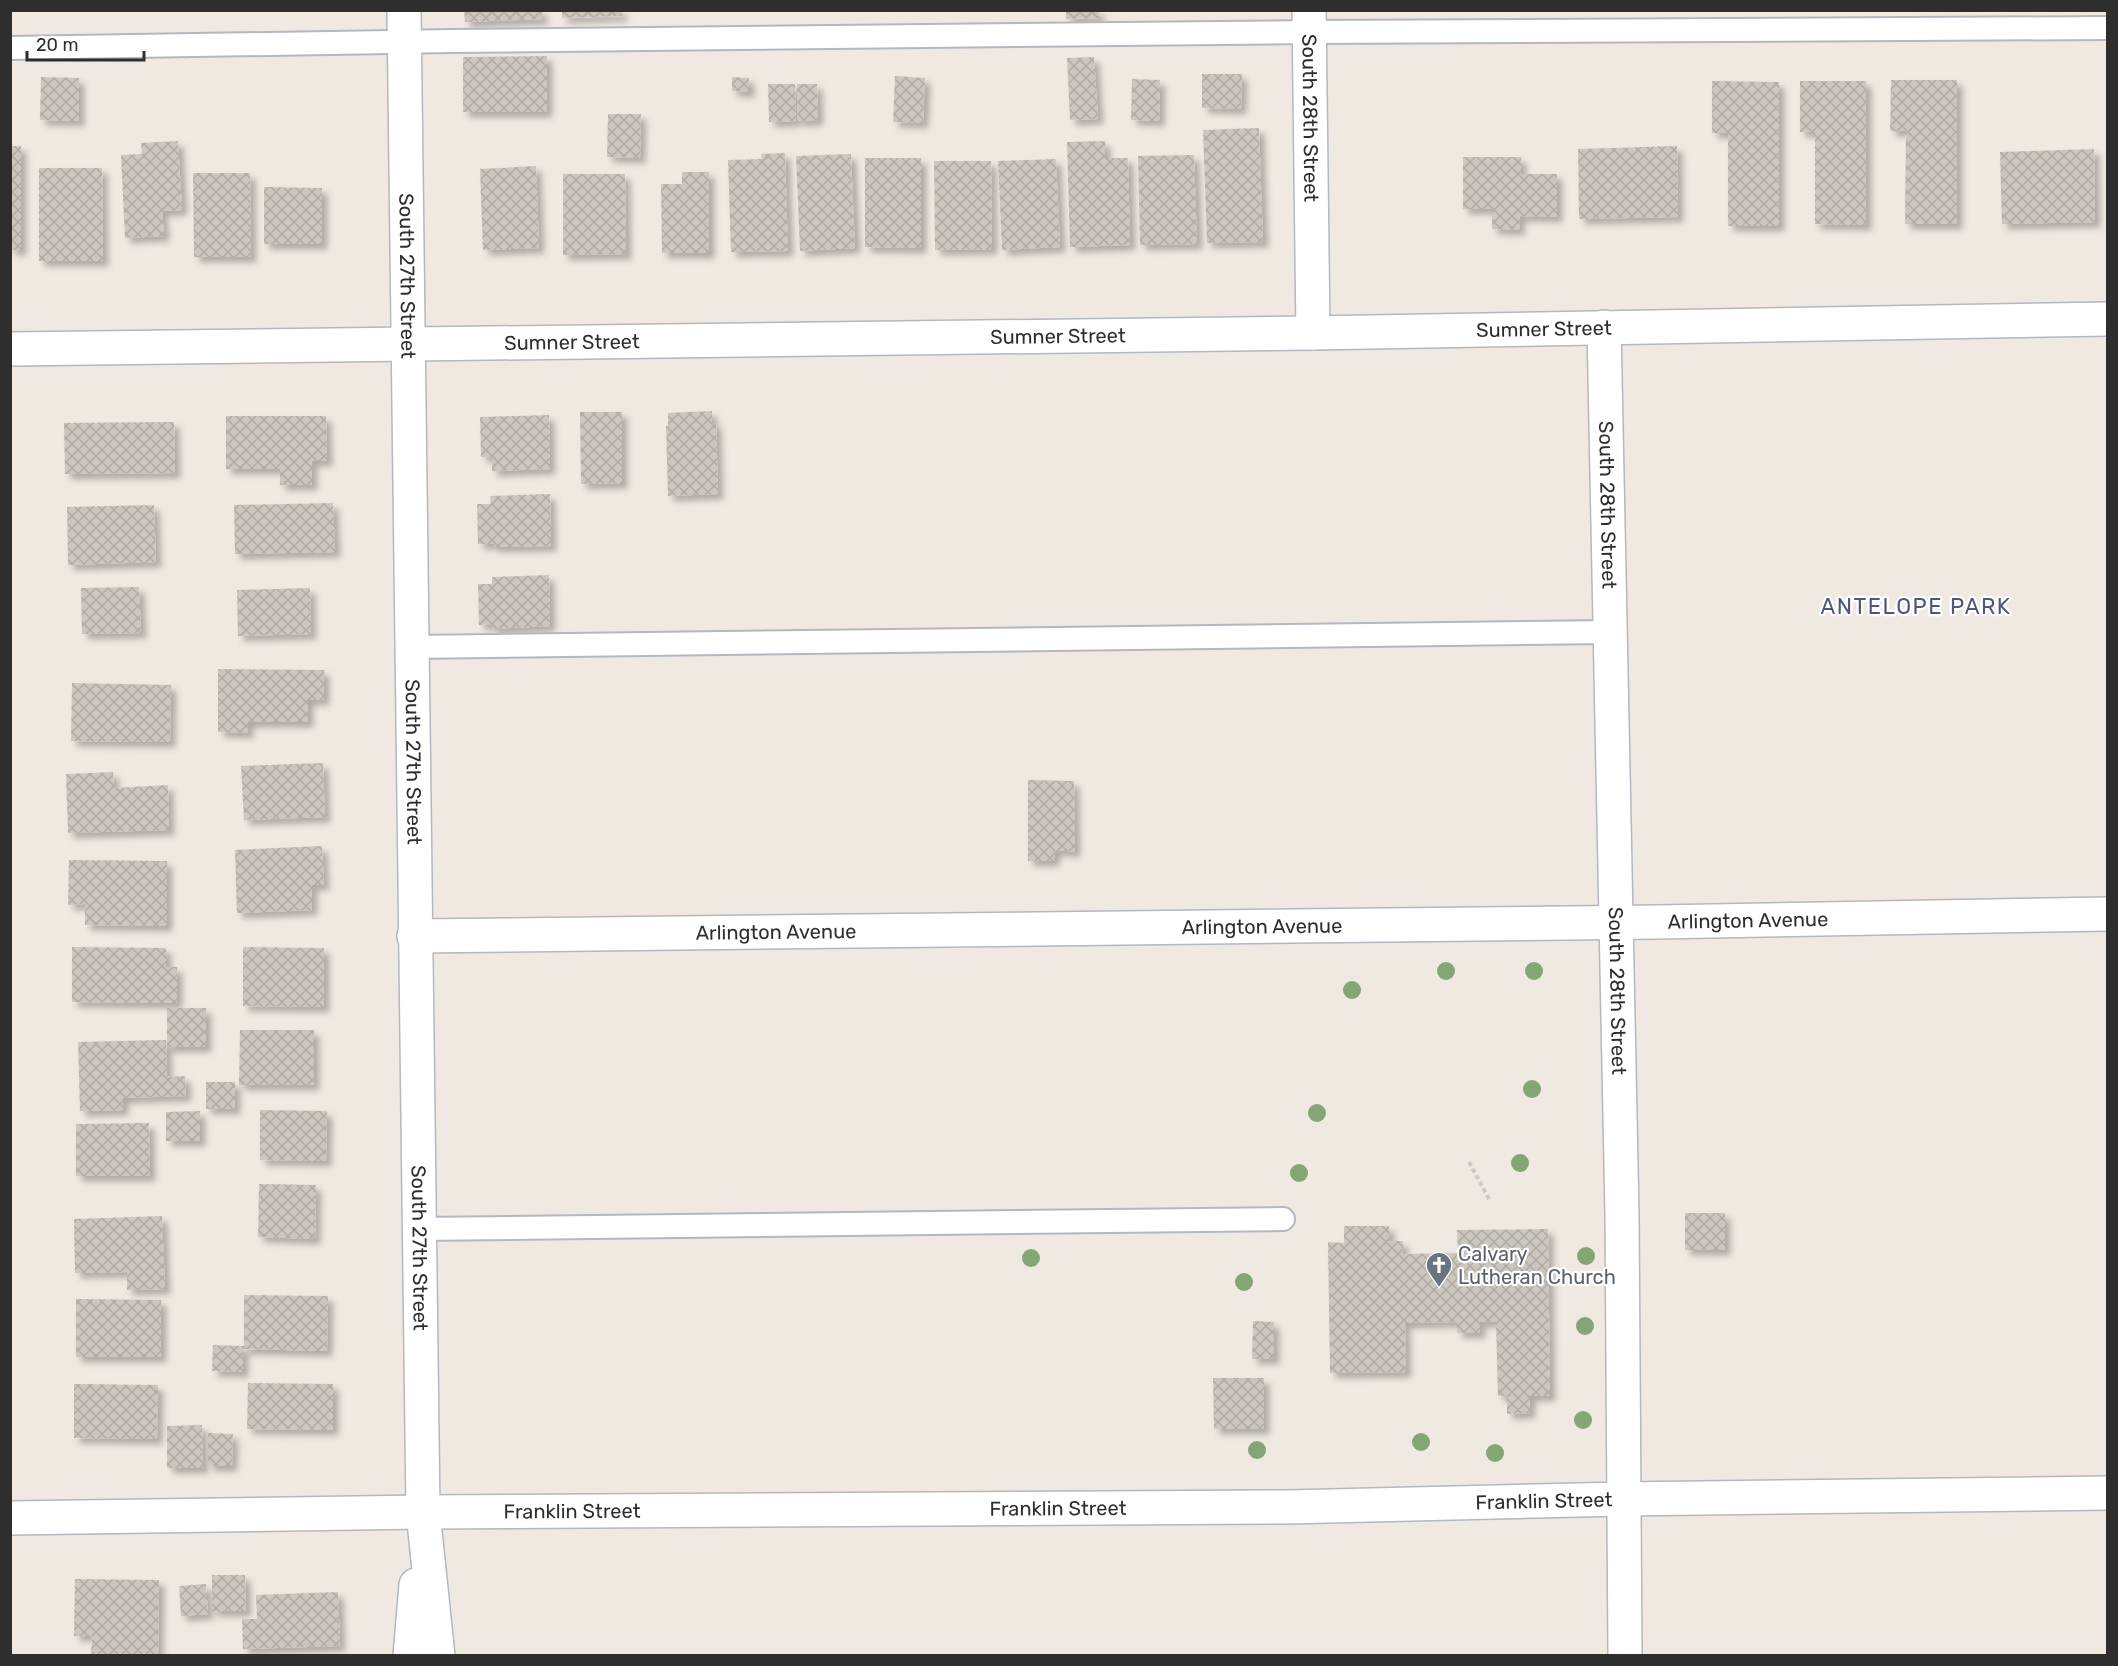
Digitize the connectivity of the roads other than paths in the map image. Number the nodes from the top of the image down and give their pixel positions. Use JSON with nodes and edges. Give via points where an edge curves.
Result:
{"nodes":[{"id":1,"x":404,"y":10,"type":"edge"},
{"id":2,"x":1309,"y":21,"type":"edge"},
{"id":3,"x":2108,"y":28,"type":"edge"},
{"id":4,"x":404,"y":43,"type":"junction"},
{"id":5,"x":10,"y":48,"type":"edge"},
{"id":6,"x":2108,"y":319,"type":"edge"},
{"id":7,"x":1604,"y":327,"type":"junction"},
{"id":8,"x":1313,"y":333,"type":"junction"},
{"id":9,"x":408,"y":343,"type":"junction"},
{"id":10,"x":10,"y":349,"type":"edge"},
{"id":11,"x":1611,"y":632,"type":"junction"},
{"id":12,"x":411,"y":647,"type":"junction"},
{"id":13,"x":2108,"y":914,"type":"edge"},
{"id":14,"x":1617,"y":921,"type":"junction"},
{"id":15,"x":414,"y":936,"type":"junction"},
{"id":16,"x":1283,"y":1219,"type":"dead end"},
{"id":17,"x":418,"y":1229,"type":"junction"},
{"id":18,"x":2108,"y":1493,"type":"edge"},
{"id":19,"x":1623,"y":1499,"type":"junction"},
{"id":20,"x":423,"y":1512,"type":"junction"},
{"id":21,"x":10,"y":1518,"type":"edge"},
{"id":22,"x":410,"y":1656,"type":"edge"},
{"id":23,"x":438,"y":1656,"type":"edge"},
{"id":24,"x":1625,"y":1656,"type":"edge"}],
"edges":[{"from":1,"to":4,"type":"street","name":"South 27th Street"},
{"from":2,"to":3,"type":"lane"},
{"from":2,"to":4,"type":"lane"},
{"from":2,"to":8,"type":"street","name":"South 28th Street"},
{"from":4,"to":5,"type":"lane"},
{"from":4,"to":9,"type":"street","name":"South 27th Street"},
{"from":6,"to":7,"type":"street","name":"Sumner Street"},
{"from":7,"to":8,"type":"street","name":"Sumner Street"},
{"from":7,"to":11,"type":"street","name":"South 28th Street"},
{"from":8,"to":9,"type":"street","name":"Sumner Street"},
{"from":9,"to":10,"type":"street","name":"Sumner Street"},
{"from":9,"to":12,"type":"street","name":"South 27th Street"},
{"from":11,"to":12,"type":"lane"},
{"from":11,"to":14,"type":"street","name":"South 28th Street"},
{"from":12,"to":15,"type":"street","name":"South 27th Street"},
{"from":13,"to":14,"type":"street","name":"Arlington Avenue"},
{"from":14,"to":15,"type":"street","name":"Arlington Avenue"},
{"from":14,"to":19,"type":"street","name":"South 28th Street"},
{"from":15,"to":17,"type":"street","name":"South 27th Street"},
{"from":16,"to":17,"type":"lane"},
{"from":17,"to":20,"type":"street","name":"South 27th Street"},
{"from":18,"to":19,"type":"street","name":"Franklin Street"},
{"from":19,"to":20,"type":"street","name":"Franklin Street","via":[[1288,1507]]},
{"from":19,"to":24,"type":"street","name":"South 28th Street"},
{"from":20,"to":21,"type":"street","name":"Franklin Street"},
{"from":20,"to":22,"type":"street","name":"South 27th Street"},
{"from":20,"to":23,"type":"street","name":"South 27th Street"}]}
